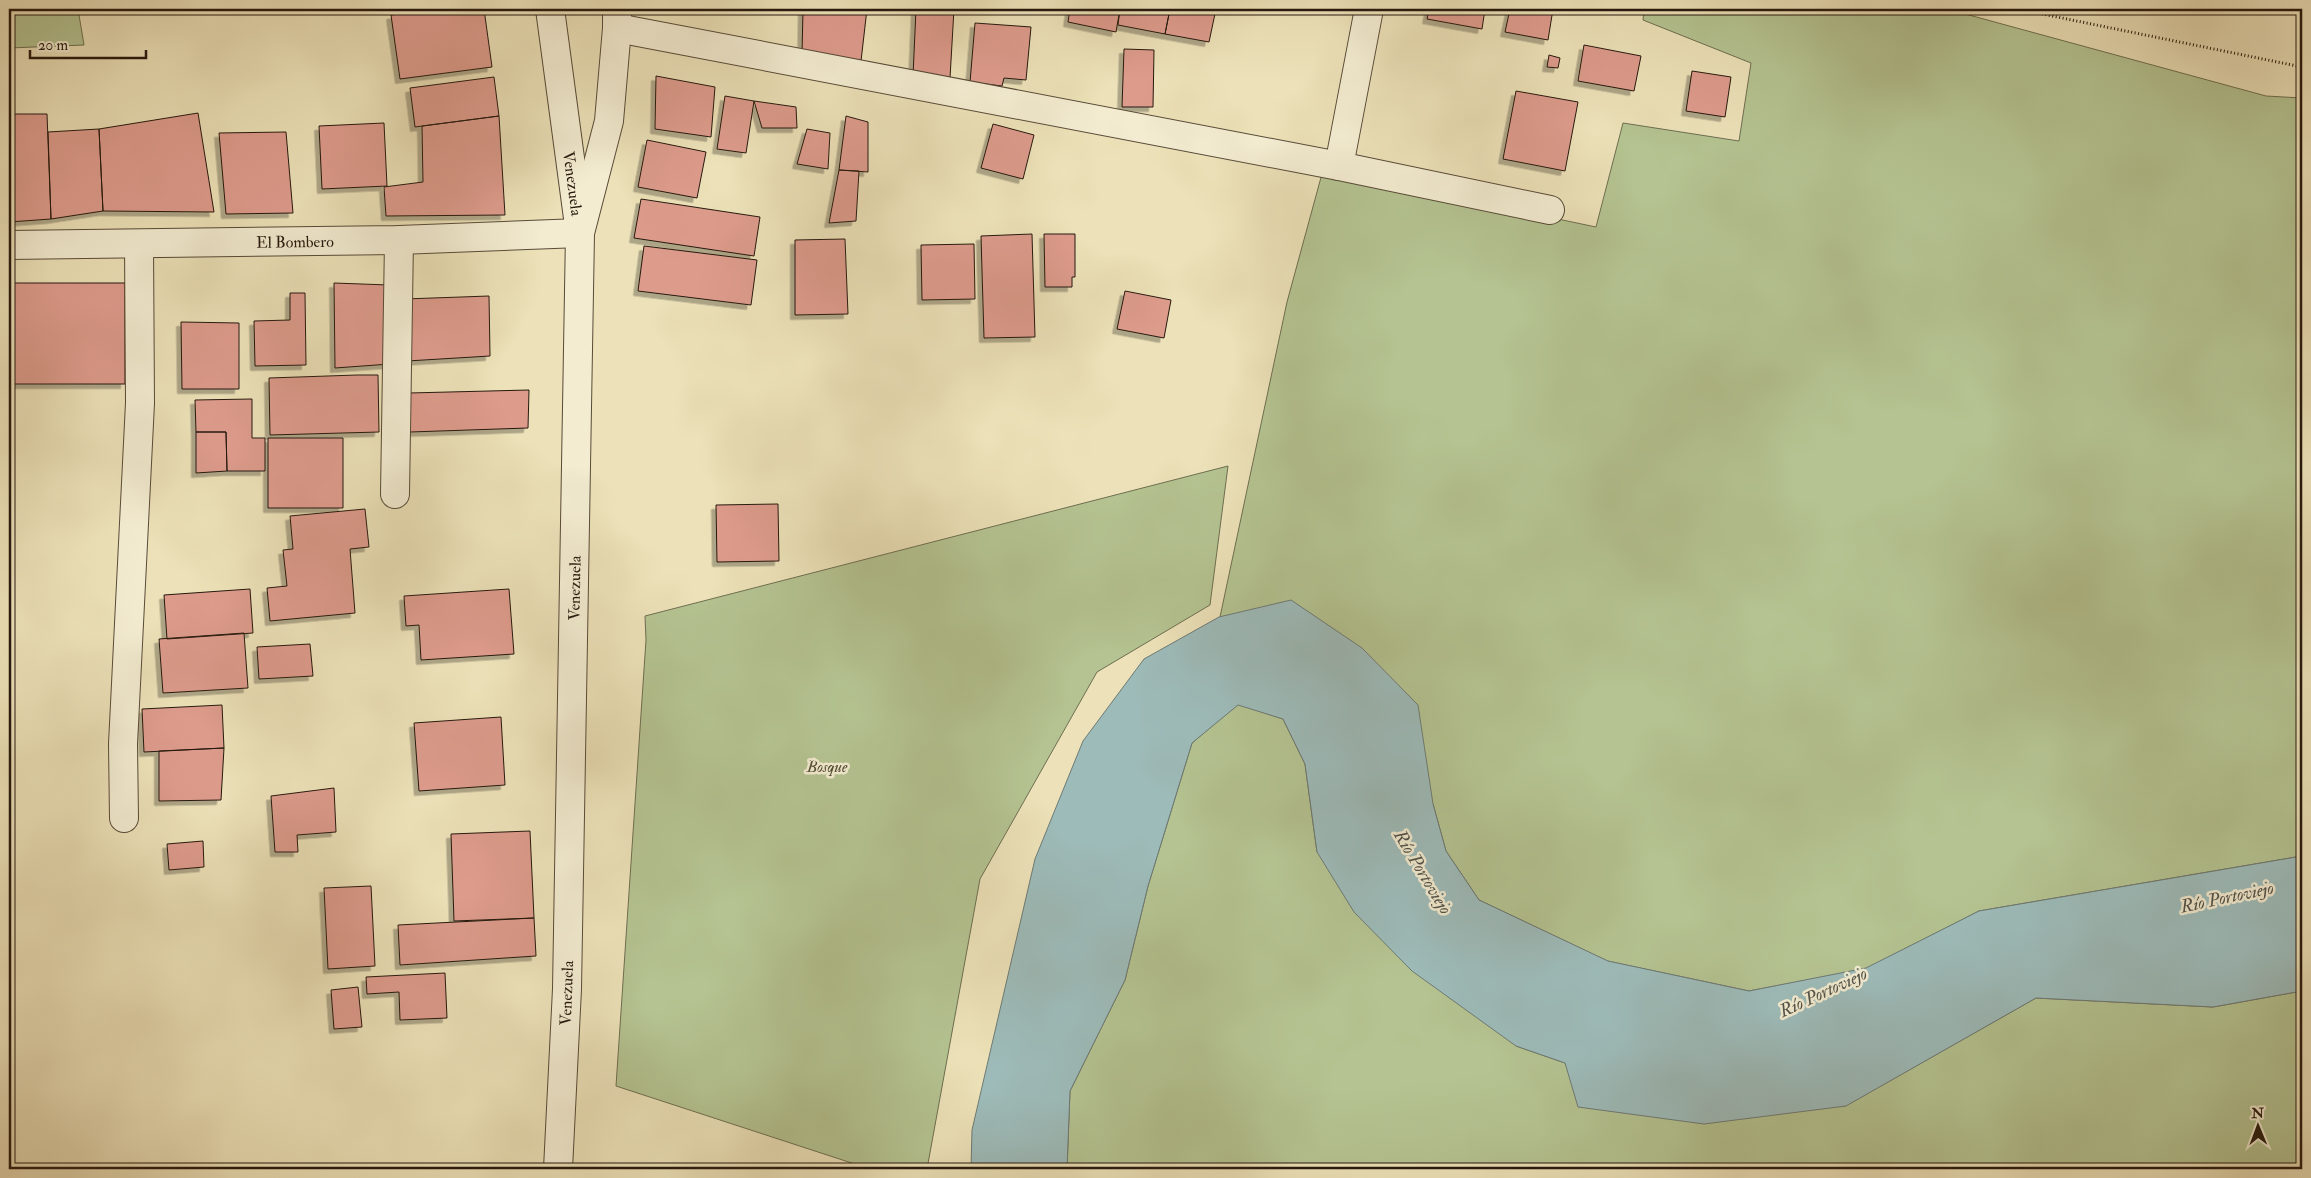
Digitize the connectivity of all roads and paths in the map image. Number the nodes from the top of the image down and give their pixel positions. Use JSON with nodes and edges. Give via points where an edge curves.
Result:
{"nodes":[{"id":1,"x":550,"y":9,"type":"edge"},
{"id":2,"x":1369,"y":9,"type":"edge"},
{"id":3,"x":2018,"y":9,"type":"edge"},
{"id":4,"x":617,"y":18,"type":"edge"},
{"id":5,"x":2302,"y":67,"type":"edge"},
{"id":6,"x":1339,"y":166,"type":"junction"},
{"id":7,"x":1550,"y":210,"type":"dead end"},
{"id":8,"x":580,"y":233,"type":"junction"},
{"id":9,"x":399,"y":240,"type":"junction"},
{"id":10,"x":139,"y":244,"type":"junction"},
{"id":11,"x":9,"y":245,"type":"edge"},
{"id":12,"x":395,"y":494,"type":"dead end"},
{"id":13,"x":124,"y":818,"type":"dead end"},
{"id":14,"x":558,"y":1169,"type":"edge"}],
"edges":[{"from":1,"to":8,"type":"street","name":"Venezuela"},
{"from":2,"to":6,"type":"street"},
{"from":3,"to":5,"type":"path"},
{"from":4,"to":6,"type":"street"},
{"from":4,"to":8,"type":"street","via":[[609,121]]},
{"from":6,"to":7,"type":"street"},
{"from":8,"to":9,"type":"street","name":"El Bombero"},
{"from":8,"to":14,"type":"street","name":"Venezuela","via":[[567,989]]},
{"from":9,"to":10,"type":"street","name":"El Bombero"},
{"from":9,"to":12,"type":"street"},
{"from":10,"to":11,"type":"street","name":"El Bombero"},
{"from":10,"to":13,"type":"street","via":[[140,403],[123,744]]}]}
